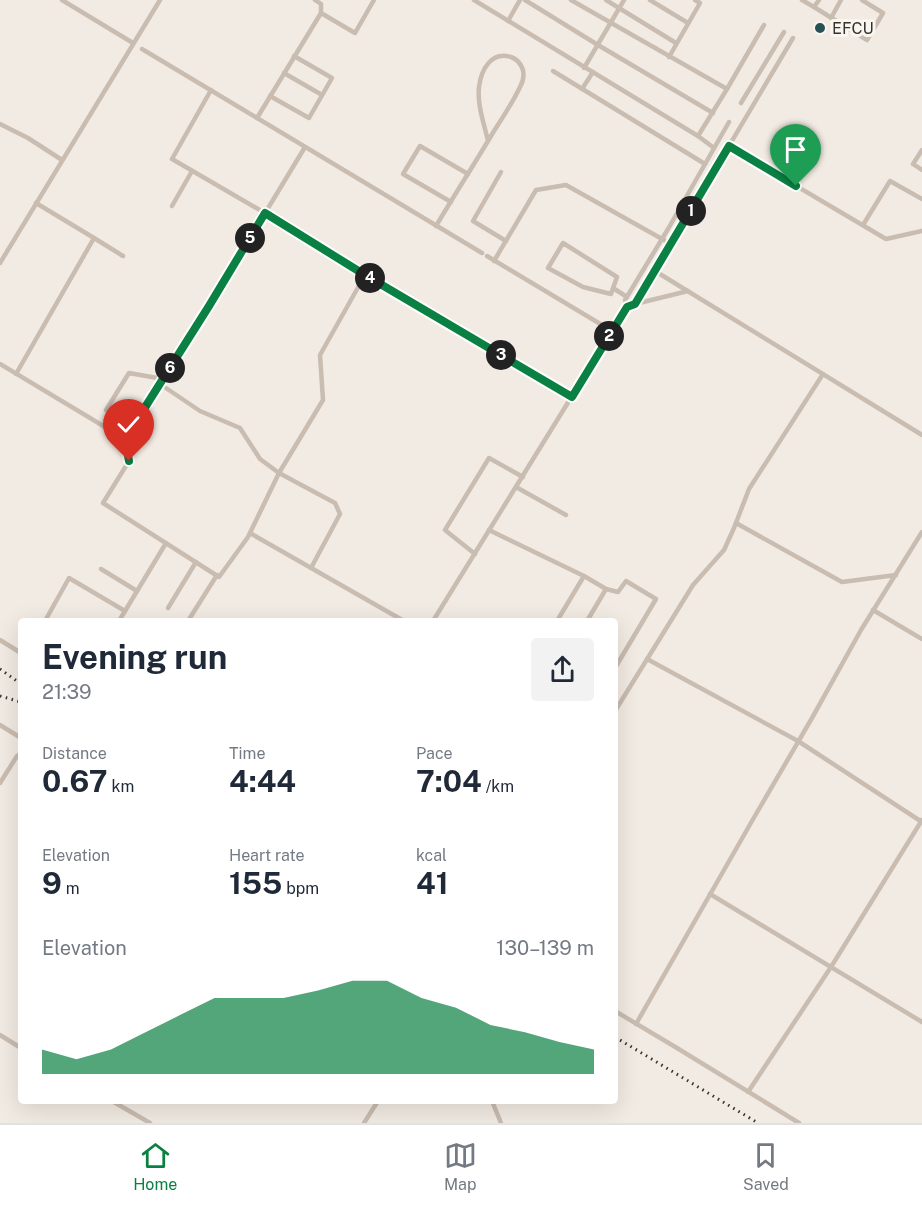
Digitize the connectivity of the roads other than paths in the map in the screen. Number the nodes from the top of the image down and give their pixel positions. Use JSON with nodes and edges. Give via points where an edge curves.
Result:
{"nodes":[{"id":1,"x":62,"y":0,"type":"edge"},
{"id":2,"x":160,"y":0,"type":"edge"},
{"id":3,"x":315,"y":0,"type":"edge"},
{"id":4,"x":374,"y":0,"type":"edge"},
{"id":5,"x":474,"y":0,"type":"edge"},
{"id":6,"x":523,"y":0,"type":"edge"},
{"id":7,"x":571,"y":0,"type":"edge"},
{"id":8,"x":606,"y":0,"type":"edge"},
{"id":9,"x":624,"y":0,"type":"edge"},
{"id":10,"x":650,"y":0,"type":"edge"},
{"id":11,"x":802,"y":0,"type":"edge"},
{"id":12,"x":819,"y":0,"type":"edge"},
{"id":13,"x":841,"y":0,"type":"edge"},
{"id":14,"x":862,"y":0,"type":"edge"},
{"id":15,"x":697,"y":2,"type":"edge"},
{"id":16,"x":814,"y":7,"type":"junction"},
{"id":17,"x":620,"y":8,"type":"junction"},
{"id":18,"x":321,"y":13,"type":"junction"},
{"id":19,"x":831,"y":18,"type":"junction"},
{"id":20,"x":508,"y":21,"type":"junction"},
{"id":21,"x":611,"y":23,"type":"junction"},
{"id":22,"x":688,"y":23,"type":"junction"},
{"id":23,"x":764,"y":25,"type":"dead end"},
{"id":24,"x":784,"y":32,"type":"dead end"},
{"id":25,"x":793,"y":38,"type":"dead end"},
{"id":26,"x":133,"y":43,"type":"junction"},
{"id":27,"x":676,"y":43,"type":"junction"},
{"id":28,"x":598,"y":45,"type":"junction"},
{"id":29,"x":142,"y":49,"type":"dead end"},
{"id":30,"x":294,"y":56,"type":"junction"},
{"id":31,"x":669,"y":57,"type":"junction"},
{"id":32,"x":585,"y":68,"type":"junction"},
{"id":33,"x":553,"y":71,"type":"dead end"},
{"id":34,"x":592,"y":72,"type":"junction"},
{"id":35,"x":284,"y":73,"type":"junction"},
{"id":36,"x":582,"y":89,"type":"junction"},
{"id":37,"x":727,"y":89,"type":"junction"},
{"id":38,"x":211,"y":90,"type":"junction"},
{"id":39,"x":322,"y":95,"type":"junction"},
{"id":40,"x":270,"y":96,"type":"junction"},
{"id":41,"x":741,"y":103,"type":"dead end"},
{"id":42,"x":713,"y":113,"type":"junction"},
{"id":43,"x":257,"y":118,"type":"junction"},
{"id":44,"x":729,"y":122,"type":"dead end"},
{"id":45,"x":0,"y":124,"type":"edge"},
{"id":46,"x":698,"y":136,"type":"junction"},
{"id":47,"x":488,"y":141,"type":"junction"},
{"id":48,"x":729,"y":146,"type":"junction"},
{"id":49,"x":305,"y":147,"type":"junction"},
{"id":50,"x":714,"y":148,"type":"junction"},
{"id":51,"x":922,"y":150,"type":"edge"},
{"id":52,"x":62,"y":160,"type":"junction"},
{"id":53,"x":705,"y":164,"type":"junction"},
{"id":54,"x":922,"y":170,"type":"edge"},
{"id":55,"x":192,"y":171,"type":"junction"},
{"id":56,"x":501,"y":172,"type":"dead end"},
{"id":57,"x":468,"y":174,"type":"junction"},
{"id":58,"x":922,"y":199,"type":"edge"},
{"id":59,"x":451,"y":202,"type":"junction"},
{"id":60,"x":36,"y":203,"type":"junction"},
{"id":61,"x":172,"y":206,"type":"dead end"},
{"id":62,"x":265,"y":213,"type":"junction"},
{"id":63,"x":862,"y":225,"type":"junction"},
{"id":64,"x":436,"y":226,"type":"junction"},
{"id":65,"x":922,"y":231,"type":"edge"},
{"id":66,"x":94,"y":238,"type":"junction"},
{"id":67,"x":662,"y":239,"type":"junction"},
{"id":68,"x":506,"y":241,"type":"junction"},
{"id":69,"x":671,"y":244,"type":"junction"},
{"id":70,"x":123,"y":256,"type":"dead end"},
{"id":71,"x":494,"y":261,"type":"junction"},
{"id":72,"x":0,"y":263,"type":"edge"},
{"id":73,"x":655,"y":271,"type":"junction"},
{"id":74,"x":365,"y":275,"type":"junction"},
{"id":75,"x":613,"y":288,"type":"junction"},
{"id":76,"x":688,"y":291,"type":"junction"},
{"id":77,"x":627,"y":297,"type":"junction"},
{"id":78,"x":635,"y":304,"type":"junction"},
{"id":79,"x":627,"y":307,"type":"junction"},
{"id":80,"x":612,"y":331,"type":"junction"},
{"id":81,"x":0,"y":364,"type":"edge"},
{"id":82,"x":16,"y":374,"type":"junction"},
{"id":83,"x":822,"y":374,"type":"junction"},
{"id":84,"x":163,"y":379,"type":"junction"},
{"id":85,"x":160,"y":384,"type":"junction"},
{"id":86,"x":572,"y":397,"type":"junction"},
{"id":87,"x":106,"y":410,"type":"dead end"},
{"id":88,"x":922,"y":435,"type":"edge"},
{"id":89,"x":125,"y":439,"type":"junction"},
{"id":90,"x":279,"y":473,"type":"junction"},
{"id":91,"x":523,"y":477,"type":"junction"},
{"id":92,"x":516,"y":486,"type":"junction"},
{"id":93,"x":566,"y":515,"type":"dead end"},
{"id":94,"x":736,"y":523,"type":"junction"},
{"id":95,"x":489,"y":530,"type":"junction"},
{"id":96,"x":922,"y":532,"type":"edge"},
{"id":97,"x":250,"y":533,"type":"junction"},
{"id":98,"x":166,"y":543,"type":"junction"},
{"id":99,"x":475,"y":554,"type":"junction"},
{"id":100,"x":196,"y":562,"type":"junction"},
{"id":101,"x":311,"y":568,"type":"junction"},
{"id":102,"x":100,"y":569,"type":"dead end"},
{"id":103,"x":896,"y":574,"type":"junction"},
{"id":104,"x":217,"y":575,"type":"junction"},
{"id":105,"x":584,"y":576,"type":"junction"},
{"id":106,"x":606,"y":589,"type":"junction"},
{"id":107,"x":137,"y":591,"type":"junction"},
{"id":108,"x":168,"y":608,"type":"dead end"},
{"id":109,"x":873,"y":610,"type":"junction"},
{"id":110,"x":125,"y":611,"type":"junction"},
{"id":111,"x":47,"y":618,"type":"edge"},
{"id":112,"x":121,"y":618,"type":"edge"},
{"id":113,"x":190,"y":618,"type":"edge"},
{"id":114,"x":399,"y":618,"type":"edge"},
{"id":115,"x":435,"y":618,"type":"edge"},
{"id":116,"x":559,"y":618,"type":"edge"},
{"id":117,"x":589,"y":618,"type":"edge"},
{"id":118,"x":922,"y":639,"type":"edge"},
{"id":119,"x":0,"y":640,"type":"edge"},
{"id":120,"x":18,"y":651,"type":"edge"},
{"id":121,"x":647,"y":659,"type":"junction"},
{"id":122,"x":618,"y":663,"type":"edge"},
{"id":123,"x":618,"y":706,"type":"edge"},
{"id":124,"x":0,"y":725,"type":"edge"},
{"id":125,"x":18,"y":736,"type":"edge"},
{"id":126,"x":798,"y":741,"type":"junction"},
{"id":127,"x":18,"y":755,"type":"edge"},
{"id":128,"x":0,"y":783,"type":"edge"},
{"id":129,"x":922,"y":822,"type":"edge"},
{"id":130,"x":710,"y":894,"type":"junction"},
{"id":131,"x":831,"y":967,"type":"junction"},
{"id":132,"x":618,"y":1013,"type":"edge"},
{"id":133,"x":922,"y":1022,"type":"edge"},
{"id":134,"x":636,"y":1024,"type":"junction"},
{"id":135,"x":0,"y":1035,"type":"edge"},
{"id":136,"x":18,"y":1046,"type":"edge"},
{"id":137,"x":748,"y":1092,"type":"junction"},
{"id":138,"x":117,"y":1104,"type":"edge"},
{"id":139,"x":376,"y":1104,"type":"edge"},
{"id":140,"x":493,"y":1104,"type":"edge"},
{"id":141,"x":150,"y":1123,"type":"edge"},
{"id":142,"x":364,"y":1123,"type":"edge"},
{"id":143,"x":501,"y":1123,"type":"edge"},
{"id":144,"x":799,"y":1123,"type":"edge"}],
"edges":[{"from":1,"to":26,"type":"lane"},
{"from":2,"to":26,"type":"lane"},
{"from":3,"to":18,"type":"lane","via":[[321,4]]},
{"from":4,"to":18,"type":"lane","via":[[355,33]]},
{"from":5,"to":20,"type":"lane"},
{"from":6,"to":20,"type":"lane"},
{"from":6,"to":28,"type":"lane"},
{"from":7,"to":21,"type":"lane"},
{"from":8,"to":17,"type":"lane"},
{"from":9,"to":17,"type":"lane"},
{"from":10,"to":22,"type":"lane"},
{"from":11,"to":16,"type":"lane"},
{"from":12,"to":16,"type":"lane"},
{"from":13,"to":19,"type":"lane"},
{"from":14,"to":19,"type":"lane","via":[[883,13],[867,40]]},
{"from":15,"to":22,"type":"lane"},
{"from":16,"to":19,"type":"lane"},
{"from":17,"to":21,"type":"lane"},
{"from":17,"to":27,"type":"lane"},
{"from":18,"to":30,"type":"lane"},
{"from":20,"to":32,"type":"lane"},
{"from":21,"to":28,"type":"lane"},
{"from":21,"to":31,"type":"lane"},
{"from":22,"to":27,"type":"lane"},
{"from":23,"to":37,"type":"lane"},
{"from":24,"to":41,"type":"lane"},
{"from":25,"to":48,"type":"lane"},
{"from":26,"to":52,"type":"lane"},
{"from":27,"to":31,"type":"lane"},
{"from":28,"to":32,"type":"lane"},
{"from":28,"to":42,"type":"lane"},
{"from":29,"to":38,"type":"lane"},
{"from":30,"to":35,"type":"lane"},
{"from":30,"to":39,"type":"lane","via":[[332,78]]},
{"from":31,"to":37,"type":"lane"},
{"from":32,"to":34,"type":"lane"},
{"from":33,"to":36,"type":"lane"},
{"from":34,"to":36,"type":"lane"},
{"from":34,"to":46,"type":"lane"},
{"from":35,"to":39,"type":"lane"},
{"from":35,"to":40,"type":"lane"},
{"from":36,"to":53,"type":"lane"},
{"from":37,"to":42,"type":"lane"},
{"from":38,"to":43,"type":"lane"},
{"from":38,"to":55,"type":"lane","via":[[172,159]]},
{"from":39,"to":40,"type":"lane","via":[[309,118]]},
{"from":40,"to":43,"type":"lane"},
{"from":42,"to":46,"type":"lane"},
{"from":43,"to":49,"type":"lane"},
{"from":44,"to":50,"type":"lane"},
{"from":45,"to":52,"type":"lane"},
{"from":46,"to":50,"type":"lane"},
{"from":47,"to":47,"type":"lane","via":[[522,85],[524,73],[521,64],[501,55],[483,69],[479,86]]},
{"from":47,"to":57,"type":"lane"},
{"from":48,"to":63,"type":"lane"},
{"from":48,"to":69,"type":"lane"},
{"from":49,"to":62,"type":"lane"},
{"from":49,"to":64,"type":"lane"},
{"from":50,"to":53,"type":"lane"},
{"from":51,"to":54,"type":"lane","via":[[913,165]]},
{"from":52,"to":60,"type":"lane"},
{"from":53,"to":67,"type":"lane"},
{"from":55,"to":61,"type":"lane"},
{"from":55,"to":62,"type":"lane"},
{"from":56,"to":68,"type":"lane","via":[[472,221]]},
{"from":57,"to":59,"type":"lane"},
{"from":57,"to":59,"type":"lane","via":[[420,146],[403,174]]},
{"from":58,"to":63,"type":"lane","via":[[890,181]]},
{"from":59,"to":64,"type":"lane"},
{"from":60,"to":66,"type":"lane"},
{"from":60,"to":72,"type":"lane"},
{"from":62,"to":74,"type":"lane"},
{"from":62,"to":84,"type":"lane"},
{"from":63,"to":65,"type":"lane","via":[[886,240]]},
{"from":64,"to":71,"type":"lane"},
{"from":66,"to":70,"type":"lane"},
{"from":66,"to":82,"type":"lane"},
{"from":67,"to":68,"type":"lane","via":[[566,185],[536,190]]},
{"from":67,"to":69,"type":"lane"},
{"from":67,"to":77,"type":"lane"},
{"from":68,"to":71,"type":"lane"},
{"from":69,"to":73,"type":"lane"},
{"from":71,"to":80,"type":"lane"},
{"from":73,"to":76,"type":"lane"},
{"from":73,"to":78,"type":"lane"},
{"from":74,"to":86,"type":"lane"},
{"from":74,"to":90,"type":"lane","via":[[320,354],[323,400]]},
{"from":75,"to":75,"type":"lane","via":[[617,277],[563,243],[548,268],[583,287],[611,294]]},
{"from":75,"to":77,"type":"lane"},
{"from":76,"to":78,"type":"lane"},
{"from":76,"to":83,"type":"lane"},
{"from":77,"to":79,"type":"lane"},
{"from":78,"to":79,"type":"lane"},
{"from":79,"to":80,"type":"lane"},
{"from":80,"to":86,"type":"lane"},
{"from":81,"to":82,"type":"lane"},
{"from":82,"to":89,"type":"lane"},
{"from":83,"to":88,"type":"lane"},
{"from":83,"to":94,"type":"lane","via":[[749,489]]},
{"from":84,"to":85,"type":"lane"},
{"from":84,"to":87,"type":"lane","via":[[129,373]]},
{"from":85,"to":89,"type":"lane"},
{"from":85,"to":90,"type":"lane","via":[[200,411],[240,428],[260,459]]},
{"from":86,"to":91,"type":"lane"},
{"from":89,"to":98,"type":"lane","via":[[129,461],[103,503]]},
{"from":90,"to":97,"type":"lane"},
{"from":90,"to":101,"type":"lane","via":[[335,503],[340,514]]},
{"from":91,"to":92,"type":"lane"},
{"from":91,"to":99,"type":"lane","via":[[489,458],[483,467],[445,530]]},
{"from":92,"to":93,"type":"lane"},
{"from":92,"to":95,"type":"lane"},
{"from":94,"to":103,"type":"lane","via":[[842,582]]},
{"from":94,"to":121,"type":"lane","via":[[724,550],[693,585]]},
{"from":95,"to":99,"type":"lane"},
{"from":95,"to":105,"type":"lane"},
{"from":96,"to":103,"type":"lane"},
{"from":97,"to":101,"type":"lane"},
{"from":97,"to":104,"type":"lane"},
{"from":98,"to":100,"type":"lane"},
{"from":98,"to":107,"type":"lane"},
{"from":99,"to":115,"type":"lane"},
{"from":100,"to":104,"type":"lane"},
{"from":100,"to":108,"type":"lane"},
{"from":101,"to":114,"type":"lane"},
{"from":102,"to":107,"type":"lane"},
{"from":103,"to":109,"type":"lane"},
{"from":104,"to":113,"type":"lane"},
{"from":105,"to":106,"type":"lane"},
{"from":105,"to":116,"type":"lane"},
{"from":106,"to":117,"type":"lane"},
{"from":106,"to":122,"type":"lane","via":[[618,592],[626,581],[656,599]]},
{"from":107,"to":110,"type":"lane"},
{"from":109,"to":118,"type":"lane"},
{"from":109,"to":126,"type":"lane"},
{"from":110,"to":111,"type":"lane","via":[[69,578]]},
{"from":110,"to":112,"type":"lane"},
{"from":119,"to":120,"type":"lane"},
{"from":121,"to":123,"type":"lane"},
{"from":121,"to":126,"type":"lane"},
{"from":124,"to":125,"type":"lane"},
{"from":126,"to":129,"type":"lane"},
{"from":126,"to":130,"type":"lane"},
{"from":127,"to":128,"type":"lane"},
{"from":129,"to":131,"type":"lane"},
{"from":130,"to":131,"type":"lane"},
{"from":130,"to":134,"type":"lane"},
{"from":131,"to":133,"type":"lane"},
{"from":131,"to":137,"type":"lane"},
{"from":132,"to":134,"type":"lane"},
{"from":134,"to":137,"type":"lane"},
{"from":135,"to":136,"type":"lane"},
{"from":137,"to":144,"type":"lane"},
{"from":138,"to":141,"type":"lane"},
{"from":139,"to":142,"type":"lane"},
{"from":140,"to":143,"type":"lane"}]}
